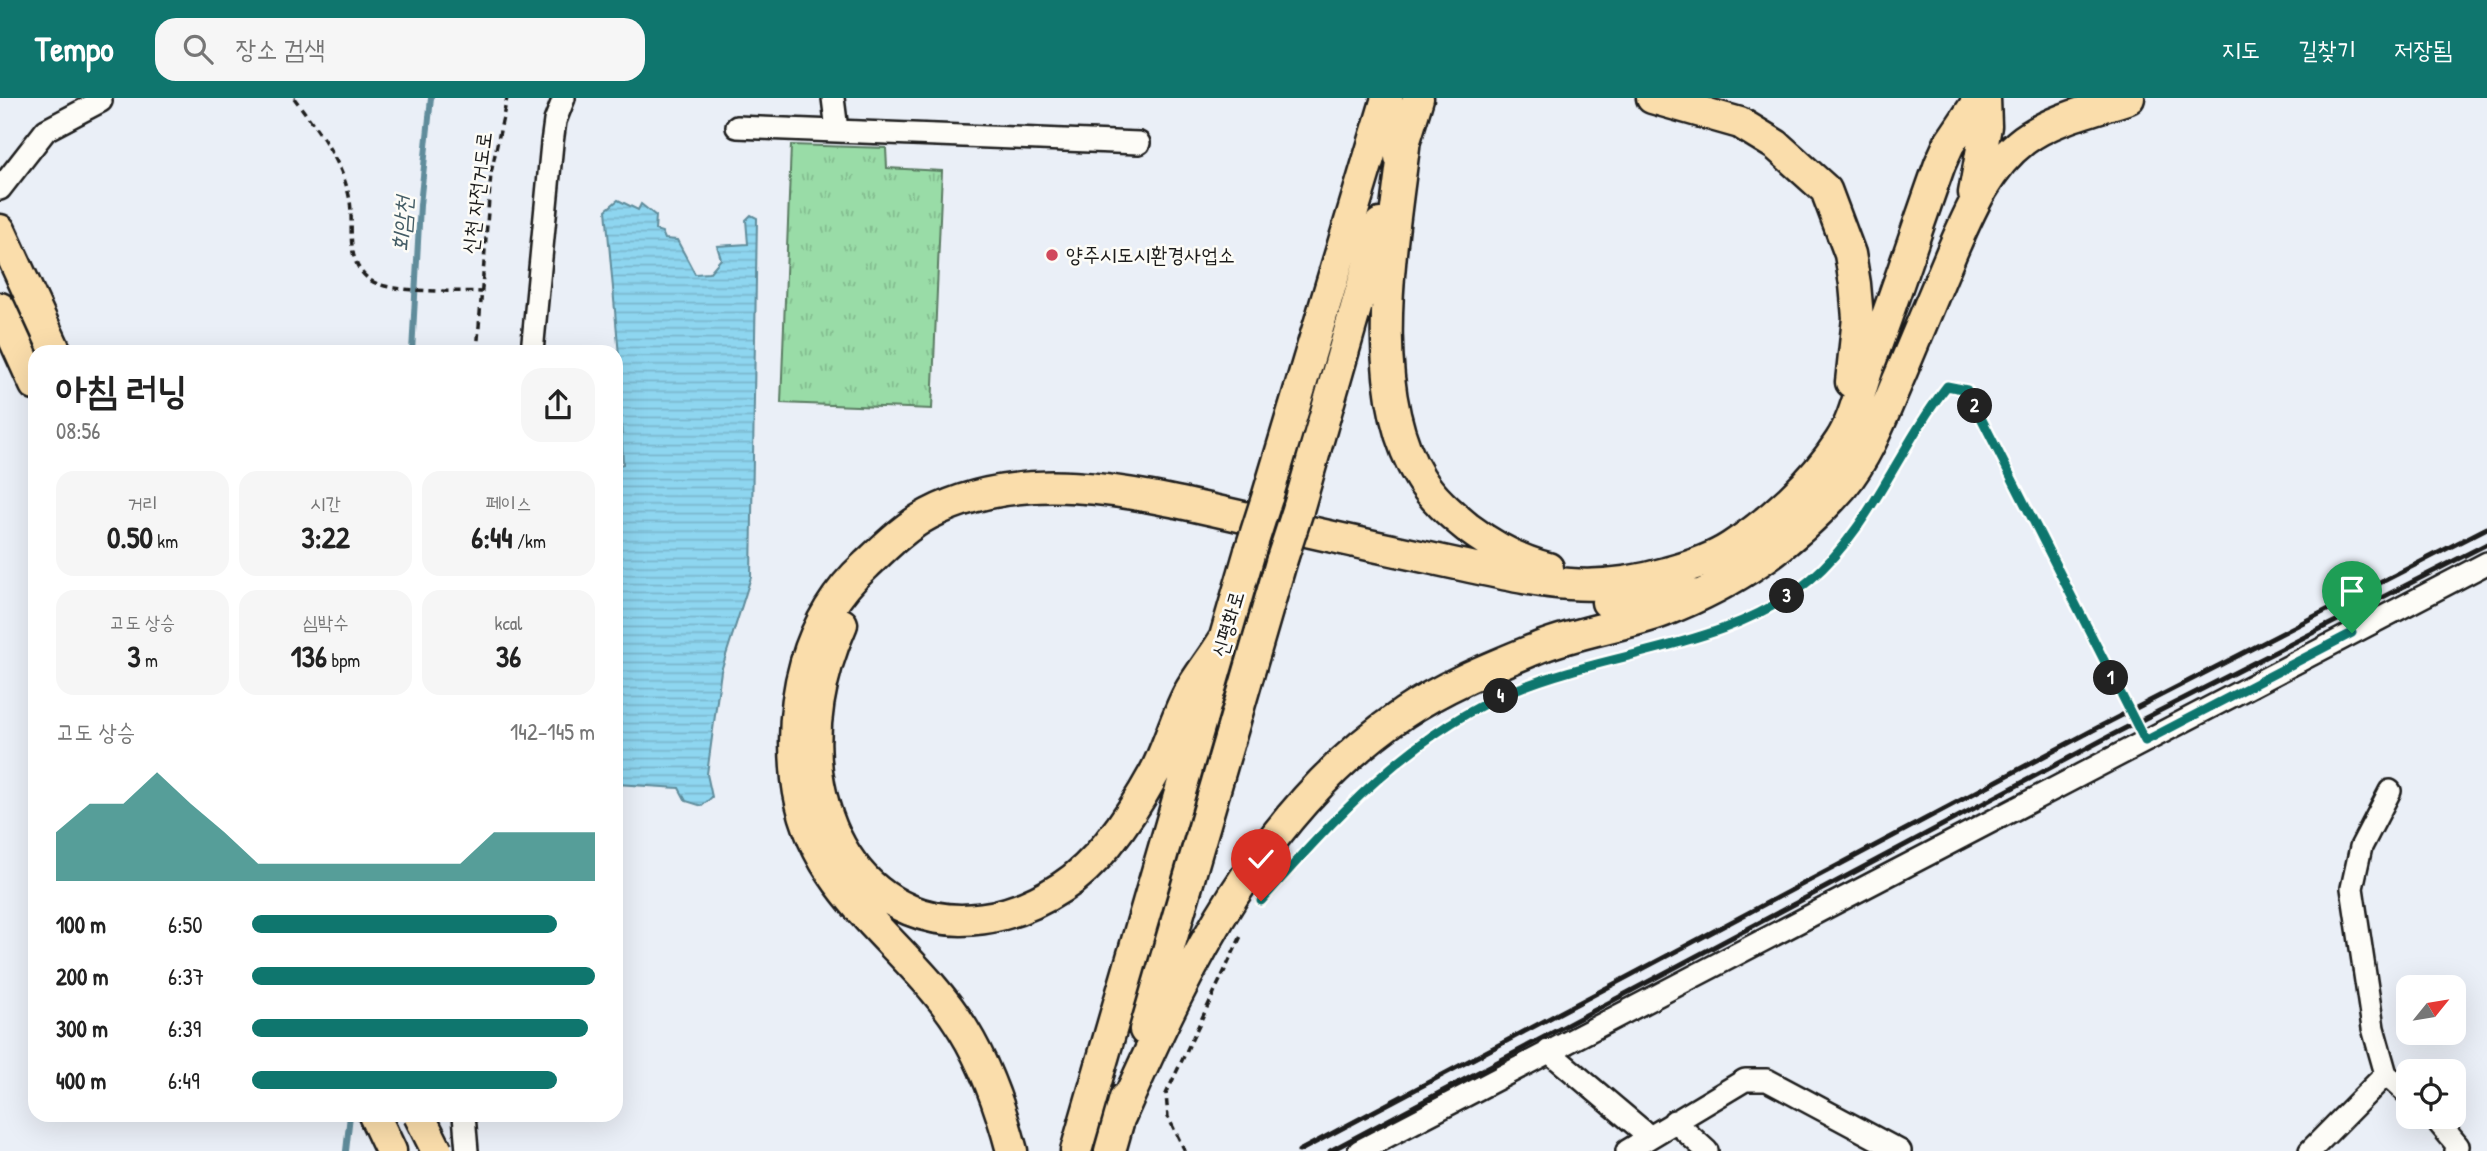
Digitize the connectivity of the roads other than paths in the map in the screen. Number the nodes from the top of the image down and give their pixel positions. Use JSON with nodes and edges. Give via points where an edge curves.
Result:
{"nodes":[{"id":1,"x":564,"y":98,"type":"edge"},
{"id":2,"x":833,"y":98,"type":"edge"},
{"id":3,"x":1652,"y":98,"type":"edge"},
{"id":4,"x":1983,"y":98,"type":"edge"},
{"id":5,"x":2129,"y":98,"type":"edge"},
{"id":6,"x":101,"y":101,"type":"dead end"},
{"id":7,"x":1386,"y":101,"type":"edge"},
{"id":8,"x":1412,"y":117,"type":"edge"},
{"id":9,"x":737,"y":127,"type":"dead end"},
{"id":10,"x":837,"y":130,"type":"junction"},
{"id":11,"x":1139,"y":143,"type":"dead end"},
{"id":12,"x":0,"y":189,"type":"edge"},
{"id":13,"x":1971,"y":207,"type":"junction"},
{"id":14,"x":0,"y":230,"type":"edge"},
{"id":15,"x":0,"y":308,"type":"edge"},
{"id":16,"x":53,"y":345,"type":"edge"},
{"id":17,"x":533,"y":345,"type":"edge"},
{"id":18,"x":28,"y":370,"type":"edge"},
{"id":19,"x":1842,"y":438,"type":"junction"},
{"id":20,"x":2487,"y":563,"type":"edge"},
{"id":21,"x":1653,"y":577,"type":"junction"},
{"id":22,"x":1699,"y":595,"type":"junction"},
{"id":23,"x":1223,"y":641,"type":"junction"},
{"id":24,"x":2390,"y":791,"type":"dead end"},
{"id":25,"x":1548,"y":1051,"type":"junction"},
{"id":26,"x":2386,"y":1074,"type":"junction"},
{"id":27,"x":2396,"y":1083,"type":"edge"},
{"id":28,"x":1120,"y":1117,"type":"junction"},
{"id":29,"x":1674,"y":1121,"type":"junction"},
{"id":30,"x":377,"y":1122,"type":"edge"},
{"id":31,"x":422,"y":1122,"type":"edge"},
{"id":32,"x":465,"y":1122,"type":"edge"},
{"id":33,"x":2444,"y":1129,"type":"edge"},
{"id":34,"x":1650,"y":1137,"type":"junction"},
{"id":35,"x":391,"y":1151,"type":"edge"},
{"id":36,"x":437,"y":1151,"type":"edge"},
{"id":37,"x":467,"y":1151,"type":"edge"},
{"id":38,"x":1012,"y":1151,"type":"edge"},
{"id":39,"x":1076,"y":1151,"type":"edge"},
{"id":40,"x":1110,"y":1151,"type":"edge"},
{"id":41,"x":1359,"y":1151,"type":"edge"},
{"id":42,"x":1627,"y":1151,"type":"edge"},
{"id":43,"x":1707,"y":1151,"type":"edge"},
{"id":44,"x":1900,"y":1151,"type":"edge"},
{"id":45,"x":2310,"y":1151,"type":"edge"},
{"id":46,"x":2456,"y":1151,"type":"edge"}],
"edges":[{"from":1,"to":17,"type":"street","via":[[554,132]]},
{"from":2,"to":10,"type":"street"},
{"from":3,"to":19,"type":"highway","via":[[1740,122],[1776,145],[1826,190],[1850,254],[1858,317]]},
{"from":4,"to":13,"type":"highway","via":[[1986,126]]},
{"from":4,"to":19,"type":"highway","via":[[1949,144]]},
{"from":5,"to":13,"type":"highway","via":[[2065,119],[2025,140],[1996,167]]},
{"from":6,"to":12,"type":"street","via":[[46,130]]},
{"from":7,"to":23,"type":"highway","name":"신평화로","bridge":true},
{"from":8,"to":21,"type":"highway","via":[[1388,276],[1389,382],[1400,430],[1420,478],[1448,512],[1482,538],[1526,562],[1583,575]]},
{"from":8,"to":28,"type":"highway","name":"신평화로","bridge":true},
{"from":9,"to":10,"type":"street"},
{"from":10,"to":11,"type":"street"},
{"from":13,"to":22,"type":"highway","via":[[1886,407],[1845,483],[1766,558],[1737,579]]},
{"from":14,"to":16,"type":"highway"},
{"from":15,"to":18,"type":"highway"},
{"from":19,"to":21,"type":"highway","via":[[1786,505],[1751,533],[1699,564]]},
{"from":20,"to":25,"type":"street"},
{"from":21,"to":38,"type":"highway","via":[[1617,586],[1578,587],[1113,489],[1031,487],[973,498],[928,514],[854,575],[824,615],[803,666],[795,717],[797,782],[807,818],[839,884],[935,991],[962,1028],[1003,1114]]},
{"from":22,"to":23,"type":"highway","via":[[1602,602],[1555,600],[1117,509],[1035,508],[976,518],[931,535],[894,563],[864,592],[843,622],[829,652],[815,738],[819,784],[830,824],[869,883],[890,901],[918,914],[955,922],[989,919],[1026,906],[1064,886],[1125,819],[1155,772],[1189,693]]},
{"from":22,"to":28,"type":"highway","via":[[1661,612],[1545,645],[1452,685],[1362,745],[1282,826],[1246,875],[1154,1039]]},
{"from":23,"to":39,"type":"highway","name":"신평화로"},
{"from":24,"to":26,"type":"street","via":[[2361,846],[2352,888],[2373,1028]]},
{"from":25,"to":34,"type":"street"},
{"from":25,"to":41,"type":"street"},
{"from":26,"to":27,"type":"street"},
{"from":26,"to":45,"type":"street"},
{"from":28,"to":40,"type":"highway","name":"신평화로"},
{"from":29,"to":34,"type":"street"},
{"from":29,"to":43,"type":"street"},
{"from":29,"to":44,"type":"street","via":[[1745,1080],[1767,1080]]},
{"from":30,"to":35,"type":"highway"},
{"from":31,"to":36,"type":"highway","bridge":true},
{"from":32,"to":37,"type":"street"},
{"from":33,"to":46,"type":"street","via":[[2458,1146]]},
{"from":34,"to":42,"type":"street"}]}
